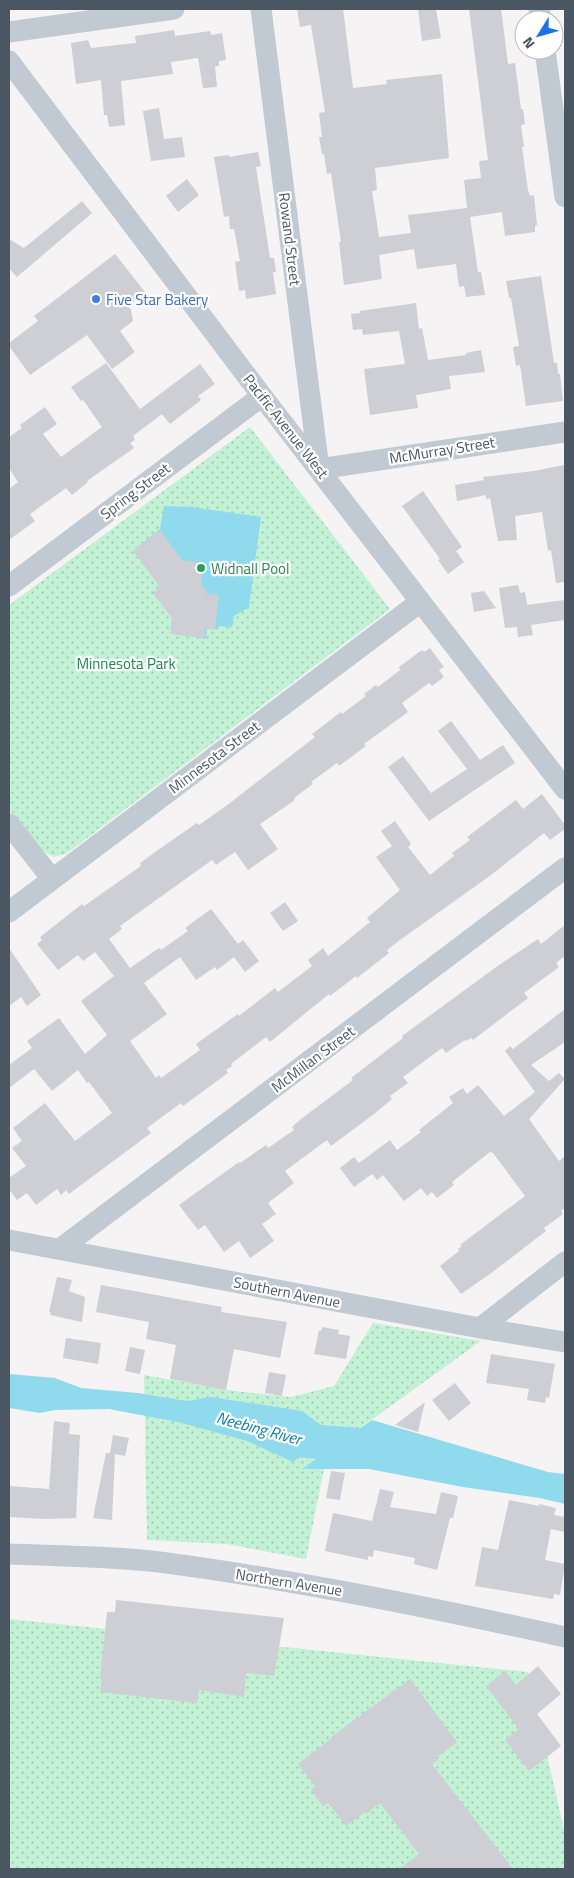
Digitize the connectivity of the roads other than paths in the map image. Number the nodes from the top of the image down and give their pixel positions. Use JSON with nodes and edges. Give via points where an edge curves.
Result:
{"nodes":[{"id":1,"x":174,"y":9,"type":"edge"},
{"id":2,"x":261,"y":9,"type":"edge"},
{"id":3,"x":9,"y":32,"type":"edge"},
{"id":4,"x":9,"y":60,"type":"edge"},
{"id":5,"x":546,"y":60,"type":"edge"},
{"id":6,"x":565,"y":197,"type":"edge"},
{"id":7,"x":262,"y":396,"type":"junction"},
{"id":8,"x":565,"y":432,"type":"edge"},
{"id":9,"x":319,"y":469,"type":"junction"},
{"id":10,"x":9,"y":586,"type":"edge"},
{"id":11,"x":420,"y":602,"type":"junction"},
{"id":12,"x":565,"y":789,"type":"edge"},
{"id":13,"x":9,"y":824,"type":"edge"},
{"id":14,"x":565,"y":868,"type":"edge"},
{"id":15,"x":52,"y":879,"type":"junction"},
{"id":16,"x":9,"y":912,"type":"edge"},
{"id":17,"x":9,"y":1240,"type":"edge"},
{"id":18,"x":60,"y":1250,"type":"junction"},
{"id":19,"x":565,"y":1262,"type":"edge"},
{"id":20,"x":480,"y":1328,"type":"junction"},
{"id":21,"x":565,"y":1342,"type":"edge"},
{"id":22,"x":9,"y":1554,"type":"edge"},
{"id":23,"x":565,"y":1637,"type":"edge"}],
"edges":[{"from":1,"to":3,"type":"street"},
{"from":2,"to":9,"type":"street","name":"Rowand Street"},
{"from":4,"to":7,"type":"street","name":"Pacific Avenue West"},
{"from":5,"to":6,"type":"street"},
{"from":7,"to":9,"type":"street","name":"Pacific Avenue West"},
{"from":7,"to":10,"type":"street","name":"Spring Street"},
{"from":8,"to":9,"type":"street","name":"McMurray Street"},
{"from":9,"to":11,"type":"street","name":"Pacific Avenue West"},
{"from":11,"to":12,"type":"street","name":"Pacific Avenue West"},
{"from":11,"to":15,"type":"street","name":"Minnesota Street"},
{"from":13,"to":15,"type":"street"},
{"from":14,"to":18,"type":"street","name":"McMillan Street"},
{"from":15,"to":16,"type":"street","name":"Minnesota Street"},
{"from":17,"to":18,"type":"street","name":"Southern Avenue"},
{"from":18,"to":20,"type":"street","name":"Southern Avenue"},
{"from":19,"to":20,"type":"street"},
{"from":20,"to":21,"type":"street","name":"Southern Avenue"},
{"from":22,"to":23,"type":"street","name":"Northern Avenue","via":[[176,1564],[318,1586]]}]}
